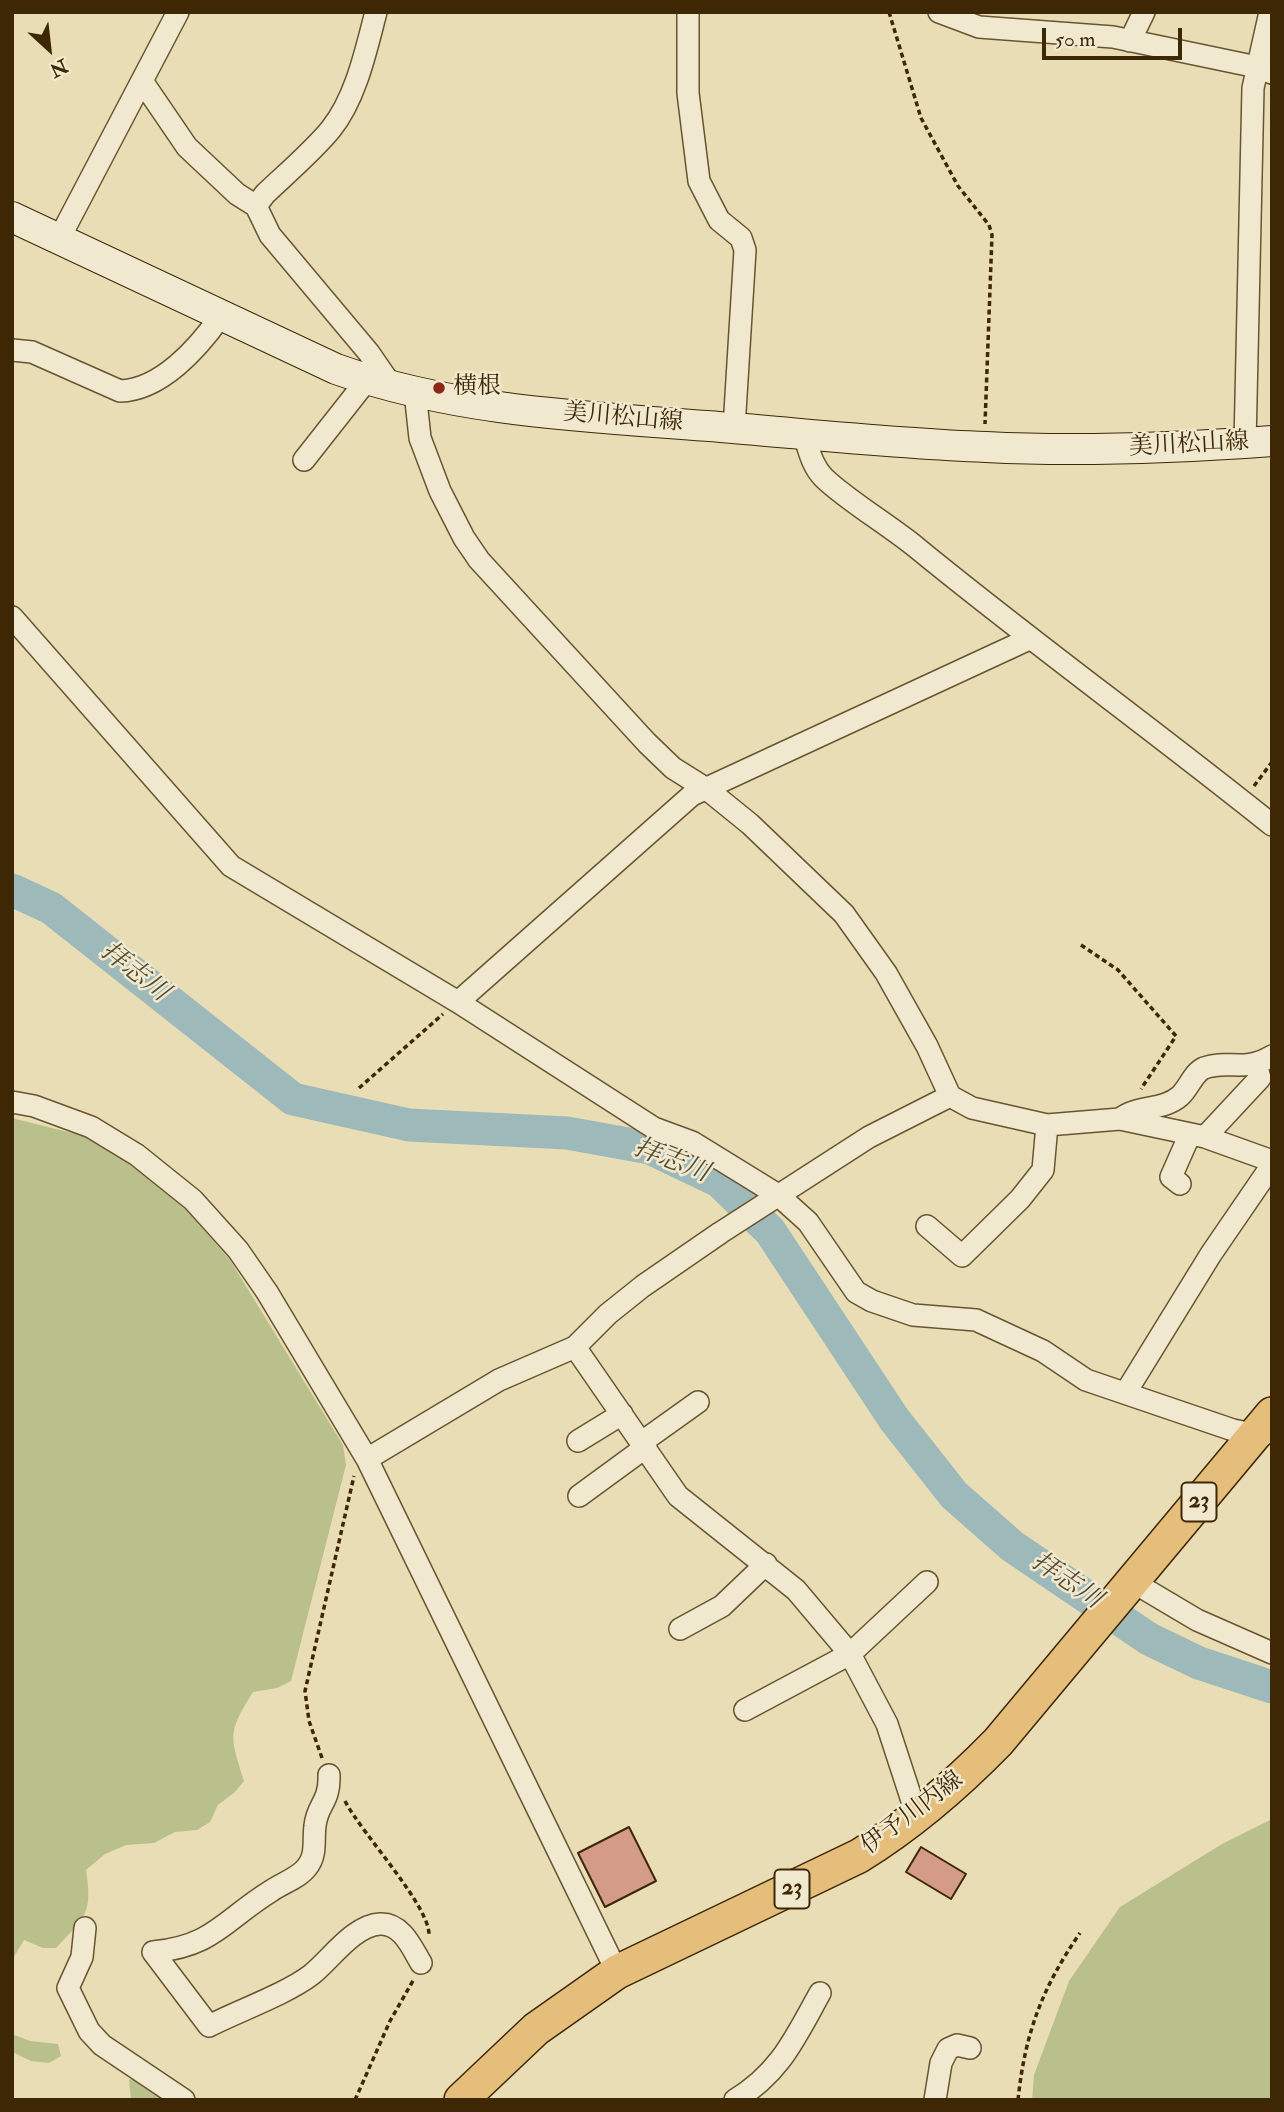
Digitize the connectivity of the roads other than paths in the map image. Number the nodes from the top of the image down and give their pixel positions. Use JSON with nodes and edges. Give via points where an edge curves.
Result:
{"nodes":[{"id":1,"x":178,"y":12,"type":"edge"},
{"id":2,"x":376,"y":12,"type":"edge"},
{"id":3,"x":688,"y":12,"type":"edge"},
{"id":4,"x":939,"y":12,"type":"edge"},
{"id":5,"x":1144,"y":12,"type":"edge"},
{"id":6,"x":1270,"y":12,"type":"edge"},
{"id":7,"x":1130,"y":41,"type":"junction"},
{"id":8,"x":1265,"y":70,"type":"edge"},
{"id":9,"x":142,"y":81,"type":"junction"},
{"id":10,"x":256,"y":206,"type":"junction"},
{"id":11,"x":12,"y":217,"type":"edge"},
{"id":12,"x":59,"y":239,"type":"junction"},
{"id":13,"x":220,"y":317,"type":"junction"},
{"id":14,"x":12,"y":350,"type":"edge"},
{"id":15,"x":391,"y":386,"type":"junction"},
{"id":16,"x":734,"y":428,"type":"junction"},
{"id":17,"x":804,"y":435,"type":"junction"},
{"id":18,"x":1258,"y":442,"type":"edge"},
{"id":19,"x":304,"y":460,"type":"dead end"},
{"id":20,"x":12,"y":617,"type":"edge"},
{"id":21,"x":1029,"y":639,"type":"junction"},
{"id":22,"x":708,"y":790,"type":"junction"},
{"id":23,"x":1272,"y":825,"type":"edge"},
{"id":24,"x":458,"y":1002,"type":"junction"},
{"id":25,"x":1264,"y":1060,"type":"edge"},
{"id":26,"x":950,"y":1096,"type":"junction"},
{"id":27,"x":12,"y":1102,"type":"edge"},
{"id":28,"x":1126,"y":1114,"type":"junction"},
{"id":29,"x":1046,"y":1125,"type":"junction"},
{"id":30,"x":1198,"y":1136,"type":"junction"},
{"id":31,"x":1272,"y":1163,"type":"edge"},
{"id":32,"x":1180,"y":1184,"type":"dead end"},
{"id":33,"x":775,"y":1197,"type":"junction"},
{"id":34,"x":927,"y":1226,"type":"dead end"},
{"id":35,"x":575,"y":1347,"type":"junction"},
{"id":36,"x":1126,"y":1392,"type":"junction"},
{"id":37,"x":698,"y":1402,"type":"dead end"},
{"id":38,"x":622,"y":1414,"type":"junction"},
{"id":39,"x":1266,"y":1429,"type":"edge"},
{"id":40,"x":578,"y":1441,"type":"dead end"},
{"id":41,"x":644,"y":1445,"type":"junction"},
{"id":42,"x":367,"y":1459,"type":"junction"},
{"id":43,"x":579,"y":1496,"type":"dead end"},
{"id":44,"x":766,"y":1564,"type":"junction"},
{"id":45,"x":927,"y":1582,"type":"dead end"},
{"id":46,"x":1129,"y":1585,"type":"junction"},
{"id":47,"x":680,"y":1629,"type":"dead end"},
{"id":48,"x":1272,"y":1653,"type":"edge"},
{"id":49,"x":850,"y":1654,"type":"junction"},
{"id":50,"x":745,"y":1710,"type":"dead end"},
{"id":51,"x":329,"y":1775,"type":"road end"},
{"id":52,"x":918,"y":1816,"type":"junction"},
{"id":53,"x":85,"y":1928,"type":"dead end"},
{"id":54,"x":421,"y":1964,"type":"road end"},
{"id":55,"x":617,"y":1972,"type":"junction"},
{"id":56,"x":820,"y":1993,"type":"dead end"},
{"id":57,"x":970,"y":2048,"type":"dead end"},
{"id":58,"x":184,"y":2100,"type":"edge"},
{"id":59,"x":461,"y":2100,"type":"edge"},
{"id":60,"x":735,"y":2100,"type":"edge"},
{"id":61,"x":934,"y":2100,"type":"edge"}],
"edges":[{"from":1,"to":9,"type":"street"},
{"from":2,"to":10,"type":"street","via":[[341,114]]},
{"from":3,"to":16,"type":"street","via":[[688,93],[699,181],[719,220],[741,238],[745,250]]},
{"from":4,"to":7,"type":"street","via":[[979,27]]},
{"from":5,"to":7,"type":"street"},
{"from":6,"to":8,"type":"street"},
{"from":7,"to":8,"type":"street"},
{"from":8,"to":18,"type":"street","via":[[1253,88]]},
{"from":9,"to":10,"type":"street","via":[[187,147]]},
{"from":9,"to":12,"type":"street"},
{"from":10,"to":15,"type":"street","via":[[270,235]]},
{"from":11,"to":12,"type":"main road","name":"美川松山線"},
{"from":12,"to":13,"type":"main road","name":"美川松山線"},
{"from":13,"to":14,"type":"street","via":[[194,350],[136,390],[120,391],[32,352]]},
{"from":13,"to":15,"type":"main road","name":"美川松山線"},
{"from":15,"to":16,"type":"main road","name":"美川松山線","via":[[496,408]]},
{"from":15,"to":19,"type":"street"},
{"from":15,"to":22,"type":"street","via":[[416,418],[454,519],[479,560],[647,743],[673,768]]},
{"from":16,"to":17,"type":"main road","name":"美川松山線"},
{"from":17,"to":18,"type":"main road","name":"美川松山線","via":[[985,447],[1139,450]]},
{"from":17,"to":21,"type":"street","via":[[823,477]]},
{"from":20,"to":24,"type":"street","via":[[231,866]]},
{"from":21,"to":22,"type":"street"},
{"from":21,"to":23,"type":"street"},
{"from":22,"to":24,"type":"street","via":[[692,796]]},
{"from":22,"to":26,"type":"street","via":[[786,856],[844,914],[886,973]]},
{"from":24,"to":33,"type":"street","via":[[654,1128],[692,1142]]},
{"from":25,"to":28,"type":"street","via":[[1208,1067],[1199,1071],[1179,1097]]},
{"from":25,"to":30,"type":"street","via":[[1260,1078]]},
{"from":26,"to":29,"type":"street","via":[[972,1108]]},
{"from":26,"to":33,"type":"street","via":[[869,1137]]},
{"from":27,"to":42,"type":"street","via":[[91,1127],[137,1155],[193,1200],[267,1292]]},
{"from":28,"to":29,"type":"street"},
{"from":28,"to":30,"type":"street"},
{"from":29,"to":34,"type":"street","via":[[1043,1170],[962,1256]]},
{"from":30,"to":31,"type":"street"},
{"from":30,"to":32,"type":"street","via":[[1171,1177]]},
{"from":31,"to":36,"type":"street"},
{"from":33,"to":35,"type":"street","via":[[643,1286]]},
{"from":33,"to":36,"type":"street","via":[[808,1222],[856,1292],[872,1301],[913,1314],[976,1320],[1042,1351],[1086,1380]]},
{"from":35,"to":38,"type":"street"},
{"from":35,"to":42,"type":"street","via":[[499,1380]]},
{"from":36,"to":39,"type":"street","via":[[1233,1430]]},
{"from":37,"to":41,"type":"street"},
{"from":38,"to":40,"type":"street"},
{"from":38,"to":41,"type":"street"},
{"from":39,"to":46,"type":"main road","name":"伊予川内線","number":"23"},
{"from":41,"to":43,"type":"street"},
{"from":41,"to":44,"type":"street","via":[[692,1510]]},
{"from":42,"to":55,"type":"street"},
{"from":44,"to":47,"type":"street","via":[[722,1606]]},
{"from":44,"to":49,"type":"street","via":[[825,1621]]},
{"from":45,"to":49,"type":"street"},
{"from":46,"to":48,"type":"street"},
{"from":46,"to":52,"type":"main road","name":"伊予川内線","number":"23","via":[[998,1742]]},
{"from":49,"to":50,"type":"street"},
{"from":49,"to":52,"type":"street","via":[[887,1724]]},
{"from":51,"to":54,"type":"street","via":[[329,1796],[317,1813],[313,1856],[307,1868],[207,1939],[153,1952],[209,2026],[309,1976],[357,1934],[378,1924],[400,1932]]},
{"from":52,"to":55,"type":"main road","name":"伊予川内線","number":"23","via":[[825,1873]]},
{"from":53,"to":58,"type":"street","via":[[82,1957],[68,1988],[89,2031],[119,2059]]},
{"from":55,"to":59,"type":"main road","name":"伊予川内線","number":"23","via":[[536,2029]]},
{"from":56,"to":60,"type":"street","via":[[777,2067]]},
{"from":57,"to":61,"type":"street","via":[[957,2045],[948,2049]]}]}
